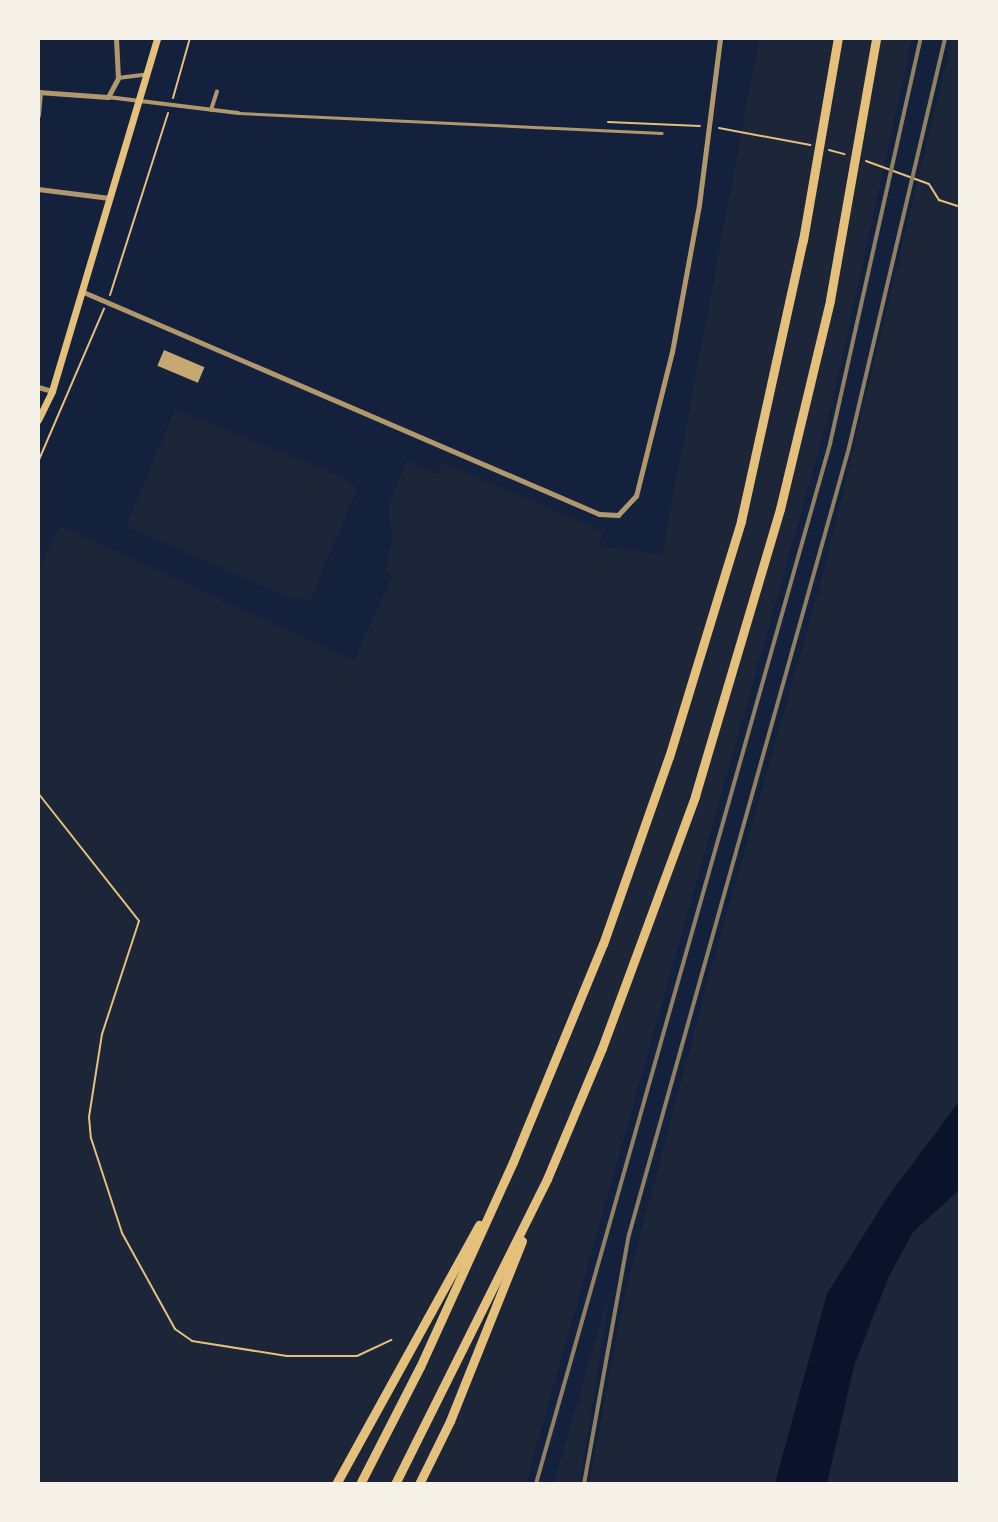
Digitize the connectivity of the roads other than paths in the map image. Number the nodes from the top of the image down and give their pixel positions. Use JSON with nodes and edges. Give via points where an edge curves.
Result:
{"nodes":[{"id":1,"x":116,"y":38,"type":"edge"},
{"id":2,"x":157,"y":38,"type":"edge"},
{"id":3,"x":720,"y":38,"type":"edge"},
{"id":4,"x":838,"y":38,"type":"edge"},
{"id":5,"x":876,"y":38,"type":"edge"},
{"id":6,"x":146,"y":75,"type":"junction"},
{"id":7,"x":118,"y":78,"type":"junction"},
{"id":8,"x":39,"y":92,"type":"edge"},
{"id":9,"x":217,"y":92,"type":"dead end"},
{"id":10,"x":108,"y":97,"type":"junction"},
{"id":11,"x":138,"y":101,"type":"junction"},
{"id":12,"x":211,"y":110,"type":"junction"},
{"id":13,"x":238,"y":113,"type":"joint"},
{"id":14,"x":38,"y":115,"type":"edge"},
{"id":15,"x":662,"y":133,"type":"dead end"},
{"id":16,"x":38,"y":189,"type":"edge"},
{"id":17,"x":109,"y":198,"type":"junction"},
{"id":18,"x":81,"y":291,"type":"junction"},
{"id":19,"x":38,"y":387,"type":"edge"},
{"id":20,"x":52,"y":391,"type":"junction"},
{"id":21,"x":38,"y":420,"type":"edge"},
{"id":22,"x":513,"y":1162,"type":"junction"},
{"id":23,"x":547,"y":1179,"type":"junction"},
{"id":24,"x":336,"y":1483,"type":"edge"},
{"id":25,"x":360,"y":1483,"type":"edge"},
{"id":26,"x":395,"y":1483,"type":"edge"},
{"id":27,"x":419,"y":1483,"type":"edge"}],
"edges":[{"from":1,"to":7,"type":"street"},
{"from":2,"to":6,"type":"main road"},
{"from":3,"to":18,"type":"street","via":[[689,262],[654,428],[631,506],[618,515],[599,514]]},
{"from":4,"to":22,"type":"highway","via":[[803,240],[737,533],[641,839]]},
{"from":5,"to":23,"type":"highway","via":[[830,300],[780,509],[739,654],[690,808],[602,1048]]},
{"from":6,"to":7,"type":"street"},
{"from":6,"to":11,"type":"main road"},
{"from":7,"to":10,"type":"street"},
{"from":8,"to":10,"type":"street"},
{"from":8,"to":14,"type":"street"},
{"from":9,"to":12,"type":"street"},
{"from":10,"to":11,"type":"street"},
{"from":11,"to":12,"type":"street"},
{"from":11,"to":17,"type":"main road"},
{"from":12,"to":13,"type":"street"},
{"from":13,"to":15,"type":"lane"},
{"from":16,"to":17,"type":"street"},
{"from":17,"to":18,"type":"main road"},
{"from":18,"to":20,"type":"main road"},
{"from":19,"to":20,"type":"street"},
{"from":20,"to":21,"type":"main road"},
{"from":22,"to":24,"type":"highway"},
{"from":22,"to":25,"type":"highway","via":[[420,1367]]},
{"from":23,"to":26,"type":"highway"},
{"from":23,"to":27,"type":"highway","via":[[455,1410]]}]}
